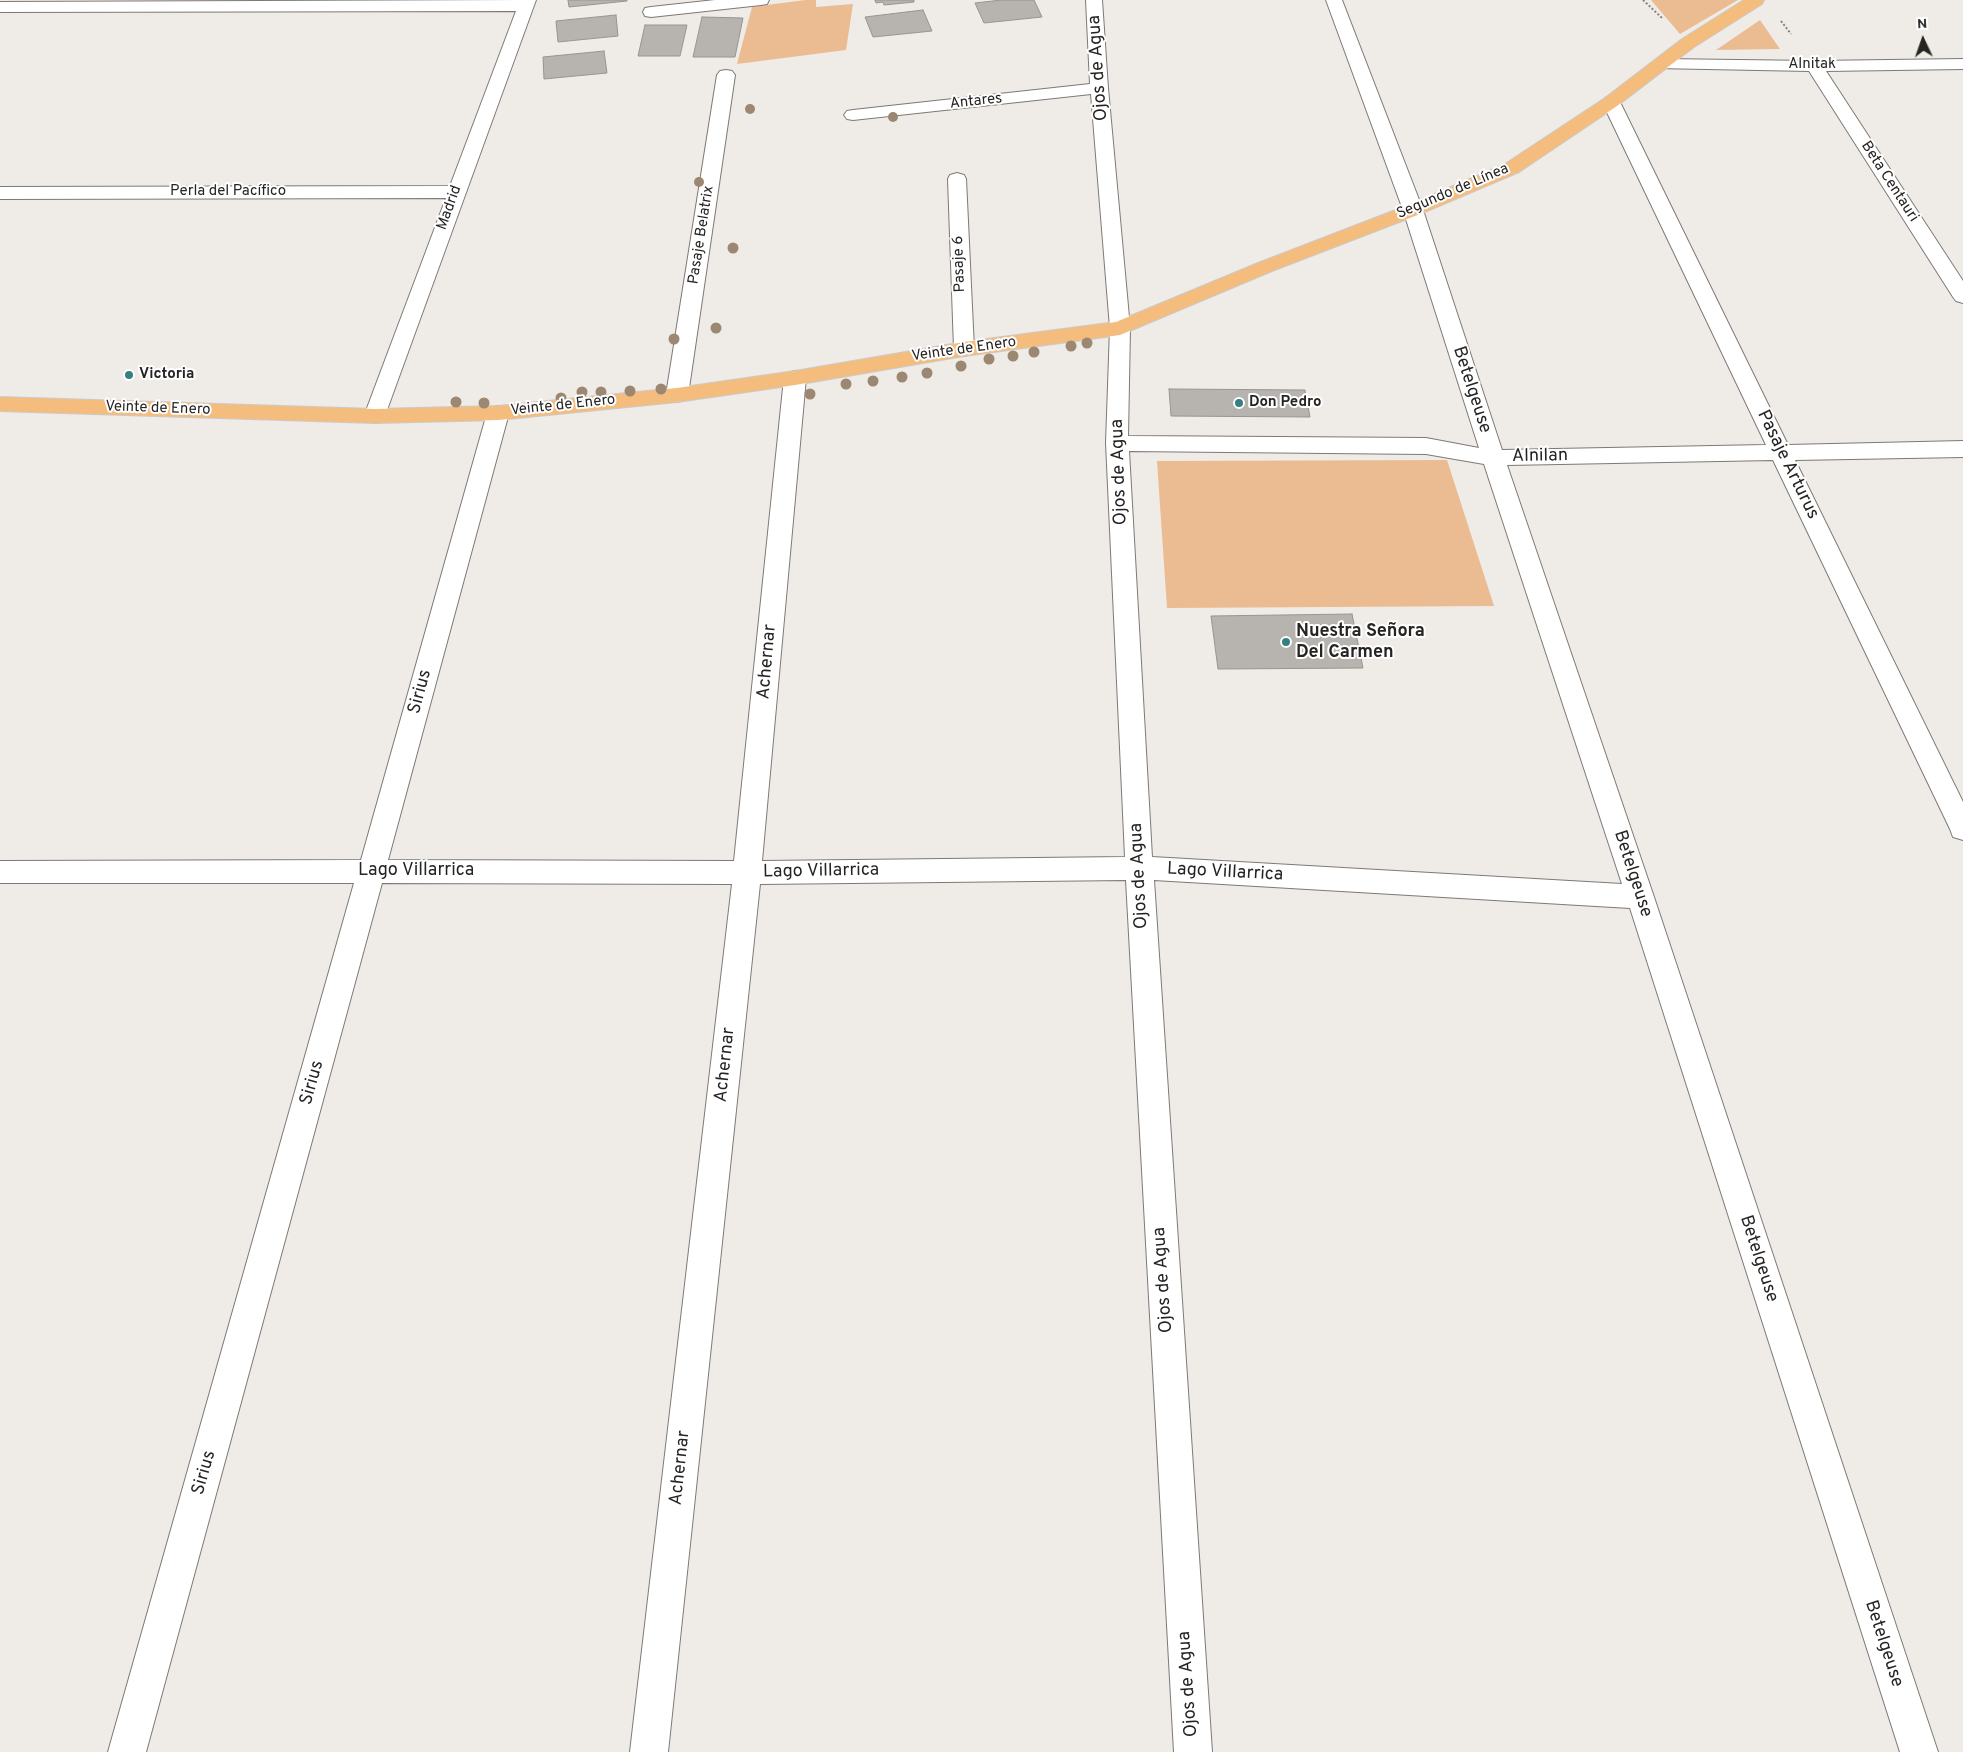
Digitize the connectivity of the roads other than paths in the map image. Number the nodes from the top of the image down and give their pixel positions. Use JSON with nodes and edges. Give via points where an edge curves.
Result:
{"nodes":[{"id":1,"x":761,"y":0,"type":"edge"},
{"id":2,"x":1094,"y":0,"type":"edge"},
{"id":3,"x":1334,"y":0,"type":"edge"},
{"id":4,"x":1756,"y":0,"type":"edge"},
{"id":5,"x":527,"y":3,"type":"edge"},
{"id":6,"x":0,"y":7,"type":"edge"},
{"id":7,"x":651,"y":12,"type":"dead end"},
{"id":8,"x":1661,"y":64,"type":"junction"},
{"id":9,"x":1963,"y":64,"type":"edge"},
{"id":10,"x":1814,"y":66,"type":"junction"},
{"id":11,"x":726,"y":75,"type":"dead end"},
{"id":12,"x":1099,"y":88,"type":"junction"},
{"id":13,"x":1611,"y":102,"type":"junction"},
{"id":14,"x":853,"y":115,"type":"dead end"},
{"id":15,"x":957,"y":179,"type":"dead end"},
{"id":16,"x":456,"y":192,"type":"junction"},
{"id":17,"x":0,"y":193,"type":"edge"},
{"id":18,"x":1413,"y":210,"type":"junction"},
{"id":19,"x":1963,"y":297,"type":"edge"},
{"id":20,"x":1120,"y":328,"type":"junction"},
{"id":21,"x":964,"y":349,"type":"junction"},
{"id":22,"x":795,"y":378,"type":"junction"},
{"id":23,"x":677,"y":395,"type":"junction"},
{"id":24,"x":0,"y":404,"type":"edge"},
{"id":25,"x":498,"y":413,"type":"junction"},
{"id":26,"x":374,"y":416,"type":"junction"},
{"id":27,"x":1118,"y":443,"type":"junction"},
{"id":28,"x":1963,"y":449,"type":"edge"},
{"id":29,"x":1781,"y":452,"type":"junction"},
{"id":30,"x":1493,"y":458,"type":"junction"},
{"id":31,"x":1963,"y":829,"type":"edge"},
{"id":32,"x":1139,"y":868,"type":"junction"},
{"id":33,"x":372,"y":871,"type":"junction"},
{"id":34,"x":0,"y":872,"type":"edge"},
{"id":35,"x":748,"y":873,"type":"junction"},
{"id":36,"x":1640,"y":897,"type":"junction"},
{"id":37,"x":127,"y":1752,"type":"edge"},
{"id":38,"x":649,"y":1752,"type":"edge"},
{"id":39,"x":1193,"y":1752,"type":"edge"},
{"id":40,"x":1919,"y":1752,"type":"edge"}],
"edges":[{"from":1,"to":7,"type":"street"},
{"from":2,"to":12,"type":"street","name":"Ojos de Agua"},
{"from":3,"to":18,"type":"street","name":"Betelgeuse"},
{"from":4,"to":8,"type":"main road","name":"Segundo de Línea"},
{"from":5,"to":6,"type":"street"},
{"from":5,"to":16,"type":"street","name":"Madrid"},
{"from":8,"to":10,"type":"street","name":"Alnitak"},
{"from":8,"to":13,"type":"main road","name":"Segundo de Línea"},
{"from":9,"to":10,"type":"street","name":"Alnitak"},
{"from":10,"to":19,"type":"street","name":"Beta Centauri"},
{"from":11,"to":23,"type":"street","name":"Pasaje Belatrix"},
{"from":12,"to":14,"type":"street","name":"Antares"},
{"from":12,"to":20,"type":"street","name":"Ojos de Agua"},
{"from":13,"to":18,"type":"main road","name":"Segundo de Línea","via":[[1512,168]]},
{"from":13,"to":29,"type":"street","name":"Pasaje Arturus"},
{"from":15,"to":21,"type":"street","name":"Pasaje 6"},
{"from":16,"to":17,"type":"street","name":"Perla del Pacífico"},
{"from":16,"to":26,"type":"street","name":"Madrid"},
{"from":18,"to":20,"type":"main road","name":"Segundo de Línea"},
{"from":18,"to":30,"type":"street","name":"Betelgeuse"},
{"from":20,"to":21,"type":"main road","name":"Veinte de Enero"},
{"from":20,"to":27,"type":"street","name":"Ojos de Agua"},
{"from":21,"to":22,"type":"main road","name":"Veinte de Enero"},
{"from":22,"to":23,"type":"main road","name":"Veinte de Enero"},
{"from":22,"to":35,"type":"street","name":"Achernar"},
{"from":23,"to":25,"type":"main road","name":"Veinte de Enero"},
{"from":24,"to":26,"type":"main road","name":"Veinte de Enero"},
{"from":25,"to":26,"type":"main road","name":"Veinte de Enero"},
{"from":25,"to":33,"type":"street","name":"Sirius"},
{"from":27,"to":30,"type":"street","name":"Alnilan","via":[[1426,446]]},
{"from":27,"to":32,"type":"street","name":"Ojos de Agua"},
{"from":28,"to":29,"type":"street","name":"Alnilan"},
{"from":29,"to":30,"type":"street","name":"Alnilan"},
{"from":29,"to":31,"type":"street","name":"Pasaje Arturus"},
{"from":30,"to":36,"type":"street","name":"Betelgeuse"},
{"from":32,"to":35,"type":"street","name":"Lago Villarrica"},
{"from":32,"to":36,"type":"street","name":"Lago Villarrica"},
{"from":32,"to":39,"type":"street","name":"Ojos de Agua"},
{"from":33,"to":34,"type":"street","name":"Lago Villarrica"},
{"from":33,"to":35,"type":"street","name":"Lago Villarrica"},
{"from":33,"to":37,"type":"street","name":"Sirius"},
{"from":35,"to":38,"type":"street","name":"Achernar"},
{"from":36,"to":40,"type":"street","name":"Betelgeuse"}]}
